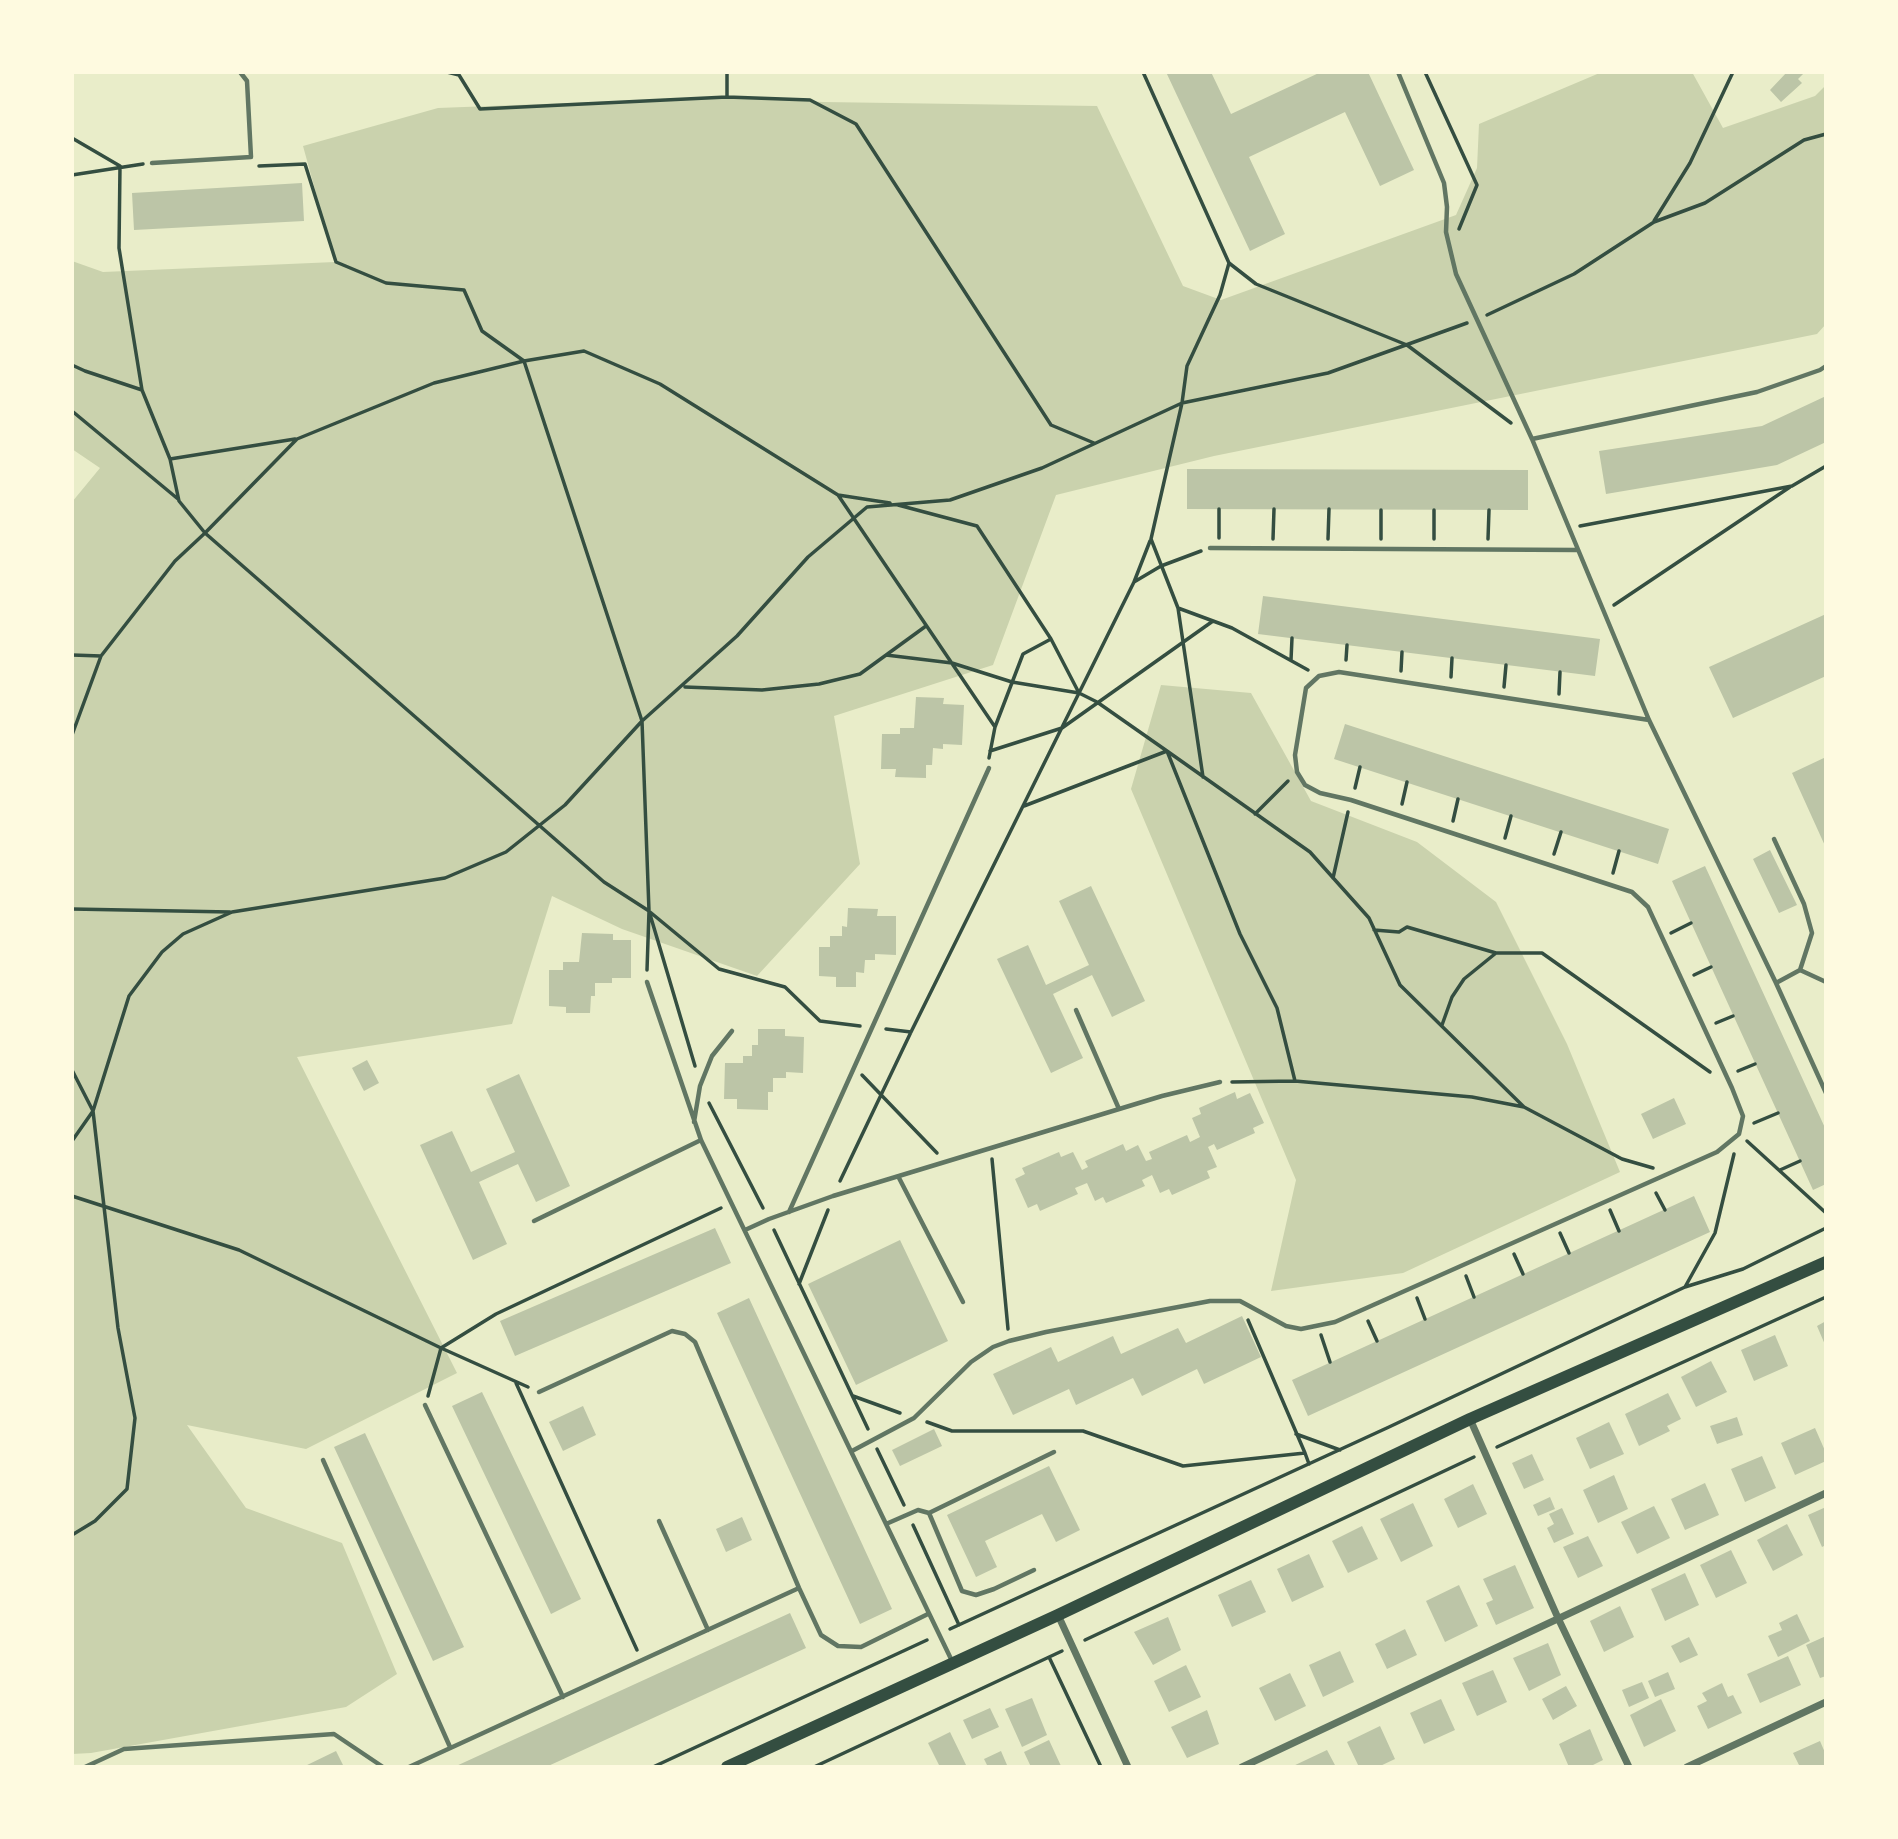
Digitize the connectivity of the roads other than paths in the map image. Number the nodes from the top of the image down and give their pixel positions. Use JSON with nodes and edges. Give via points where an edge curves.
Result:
{"nodes":[{"id":1,"x":240,"y":72,"type":"edge"},
{"id":2,"x":1398,"y":72,"type":"edge"},
{"id":3,"x":152,"y":163,"type":"road end"},
{"id":4,"x":1826,"y":366,"type":"edge"},
{"id":5,"x":1532,"y":439,"type":"junction"},
{"id":6,"x":1210,"y":548,"type":"road end"},
{"id":7,"x":1577,"y":550,"type":"junction"},
{"id":8,"x":1649,"y":720,"type":"junction"},
{"id":9,"x":989,"y":768,"type":"road end"},
{"id":10,"x":1774,"y":839,"type":"dead end"},
{"id":11,"x":1800,"y":970,"type":"junction"},
{"id":12,"x":647,"y":982,"type":"road end"},
{"id":13,"x":1826,"y":982,"type":"edge"},
{"id":14,"x":1776,"y":983,"type":"junction"},
{"id":15,"x":1076,"y":1010,"type":"dead end"},
{"id":16,"x":732,"y":1031,"type":"dead end"},
{"id":17,"x":1220,"y":1082,"type":"road end"},
{"id":18,"x":1826,"y":1093,"type":"edge"},
{"id":19,"x":1119,"y":1109,"type":"junction"},
{"id":20,"x":694,"y":1123,"type":"junction"},
{"id":21,"x":701,"y":1140,"type":"junction"},
{"id":22,"x":898,"y":1177,"type":"junction"},
{"id":23,"x":788,"y":1212,"type":"junction"},
{"id":24,"x":534,"y":1221,"type":"dead end"},
{"id":25,"x":746,"y":1230,"type":"junction"},
{"id":26,"x":1826,"y":1262,"type":"edge"},
{"id":27,"x":963,"y":1302,"type":"dead end"},
{"id":28,"x":539,"y":1392,"type":"road end"},
{"id":29,"x":425,"y":1405,"type":"road end"},
{"id":30,"x":1470,"y":1419,"type":"junction"},
{"id":31,"x":852,"y":1451,"type":"junction"},
{"id":32,"x":1054,"y":1452,"type":"dead end"},
{"id":33,"x":323,"y":1460,"type":"dead end"},
{"id":34,"x":1826,"y":1493,"type":"edge"},
{"id":35,"x":929,"y":1513,"type":"junction"},
{"id":36,"x":659,"y":1521,"type":"dead end"},
{"id":37,"x":886,"y":1524,"type":"junction"},
{"id":38,"x":1034,"y":1570,"type":"dead end"},
{"id":39,"x":799,"y":1588,"type":"junction"},
{"id":40,"x":928,"y":1614,"type":"junction"},
{"id":41,"x":1058,"y":1615,"type":"junction"},
{"id":42,"x":1558,"y":1618,"type":"junction"},
{"id":43,"x":708,"y":1630,"type":"junction"},
{"id":44,"x":952,"y":1662,"type":"junction"},
{"id":45,"x":564,"y":1697,"type":"junction"},
{"id":46,"x":1826,"y":1702,"type":"edge"},
{"id":47,"x":450,"y":1747,"type":"junction"},
{"id":48,"x":85,"y":1767,"type":"edge"},
{"id":49,"x":383,"y":1767,"type":"edge"},
{"id":50,"x":409,"y":1767,"type":"edge"},
{"id":51,"x":727,"y":1767,"type":"edge"},
{"id":52,"x":1128,"y":1767,"type":"edge"},
{"id":53,"x":1242,"y":1767,"type":"edge"},
{"id":54,"x":1629,"y":1767,"type":"edge"},
{"id":55,"x":1687,"y":1767,"type":"edge"}],
"edges":[{"from":1,"to":3,"type":"lane","via":[[247,81],[251,157]]},
{"from":2,"to":5,"type":"lane","via":[[1444,183],[1446,232],[1456,274]]},
{"from":4,"to":5,"type":"lane","via":[[1757,392]]},
{"from":5,"to":7,"type":"lane"},
{"from":6,"to":7,"type":"lane"},
{"from":7,"to":8,"type":"lane"},
{"from":8,"to":14,"type":"lane"},
{"from":8,"to":31,"type":"lane","via":[[1339,672],[1319,676],[1306,688],[1297,772],[1306,785],[1320,793],[1632,892],[1648,907],[1732,1088],[1743,1116],[1739,1134],[1717,1152],[1335,1322],[1301,1329],[1286,1326],[1240,1301],[1210,1300],[1009,1341],[971,1362],[914,1418]]},
{"from":9,"to":23,"type":"lane"},
{"from":10,"to":11,"type":"lane","via":[[1812,933]]},
{"from":11,"to":13,"type":"lane"},
{"from":11,"to":14,"type":"lane"},
{"from":12,"to":20,"type":"lane"},
{"from":14,"to":18,"type":"lane"},
{"from":15,"to":19,"type":"lane"},
{"from":16,"to":20,"type":"lane","via":[[712,1056],[700,1086]]},
{"from":17,"to":19,"type":"lane"},
{"from":19,"to":22,"type":"lane"},
{"from":20,"to":21,"type":"lane"},
{"from":21,"to":24,"type":"lane"},
{"from":21,"to":25,"type":"lane"},
{"from":22,"to":23,"type":"lane"},
{"from":22,"to":27,"type":"lane"},
{"from":23,"to":25,"type":"lane"},
{"from":25,"to":31,"type":"lane"},
{"from":26,"to":30,"type":"main road"},
{"from":28,"to":39,"type":"lane","via":[[672,1331],[685,1334],[695,1342]]},
{"from":29,"to":45,"type":"lane"},
{"from":30,"to":41,"type":"main road"},
{"from":30,"to":42,"type":"street"},
{"from":31,"to":37,"type":"lane"},
{"from":32,"to":35,"type":"lane"},
{"from":33,"to":47,"type":"lane"},
{"from":34,"to":42,"type":"street"},
{"from":35,"to":37,"type":"lane","via":[[918,1510]]},
{"from":35,"to":38,"type":"lane","via":[[962,1591],[976,1595],[994,1590]]},
{"from":36,"to":43,"type":"lane"},
{"from":37,"to":40,"type":"lane"},
{"from":39,"to":40,"type":"lane","via":[[821,1635],[838,1646],[861,1647]]},
{"from":39,"to":43,"type":"lane"},
{"from":40,"to":44,"type":"lane"},
{"from":41,"to":44,"type":"main road"},
{"from":41,"to":52,"type":"street"},
{"from":42,"to":53,"type":"street"},
{"from":42,"to":54,"type":"street"},
{"from":43,"to":45,"type":"lane"},
{"from":44,"to":51,"type":"main road"},
{"from":45,"to":47,"type":"lane"},
{"from":46,"to":55,"type":"street"},
{"from":47,"to":50,"type":"lane"},
{"from":48,"to":49,"type":"lane","via":[[124,1749],[334,1734]]}]}
